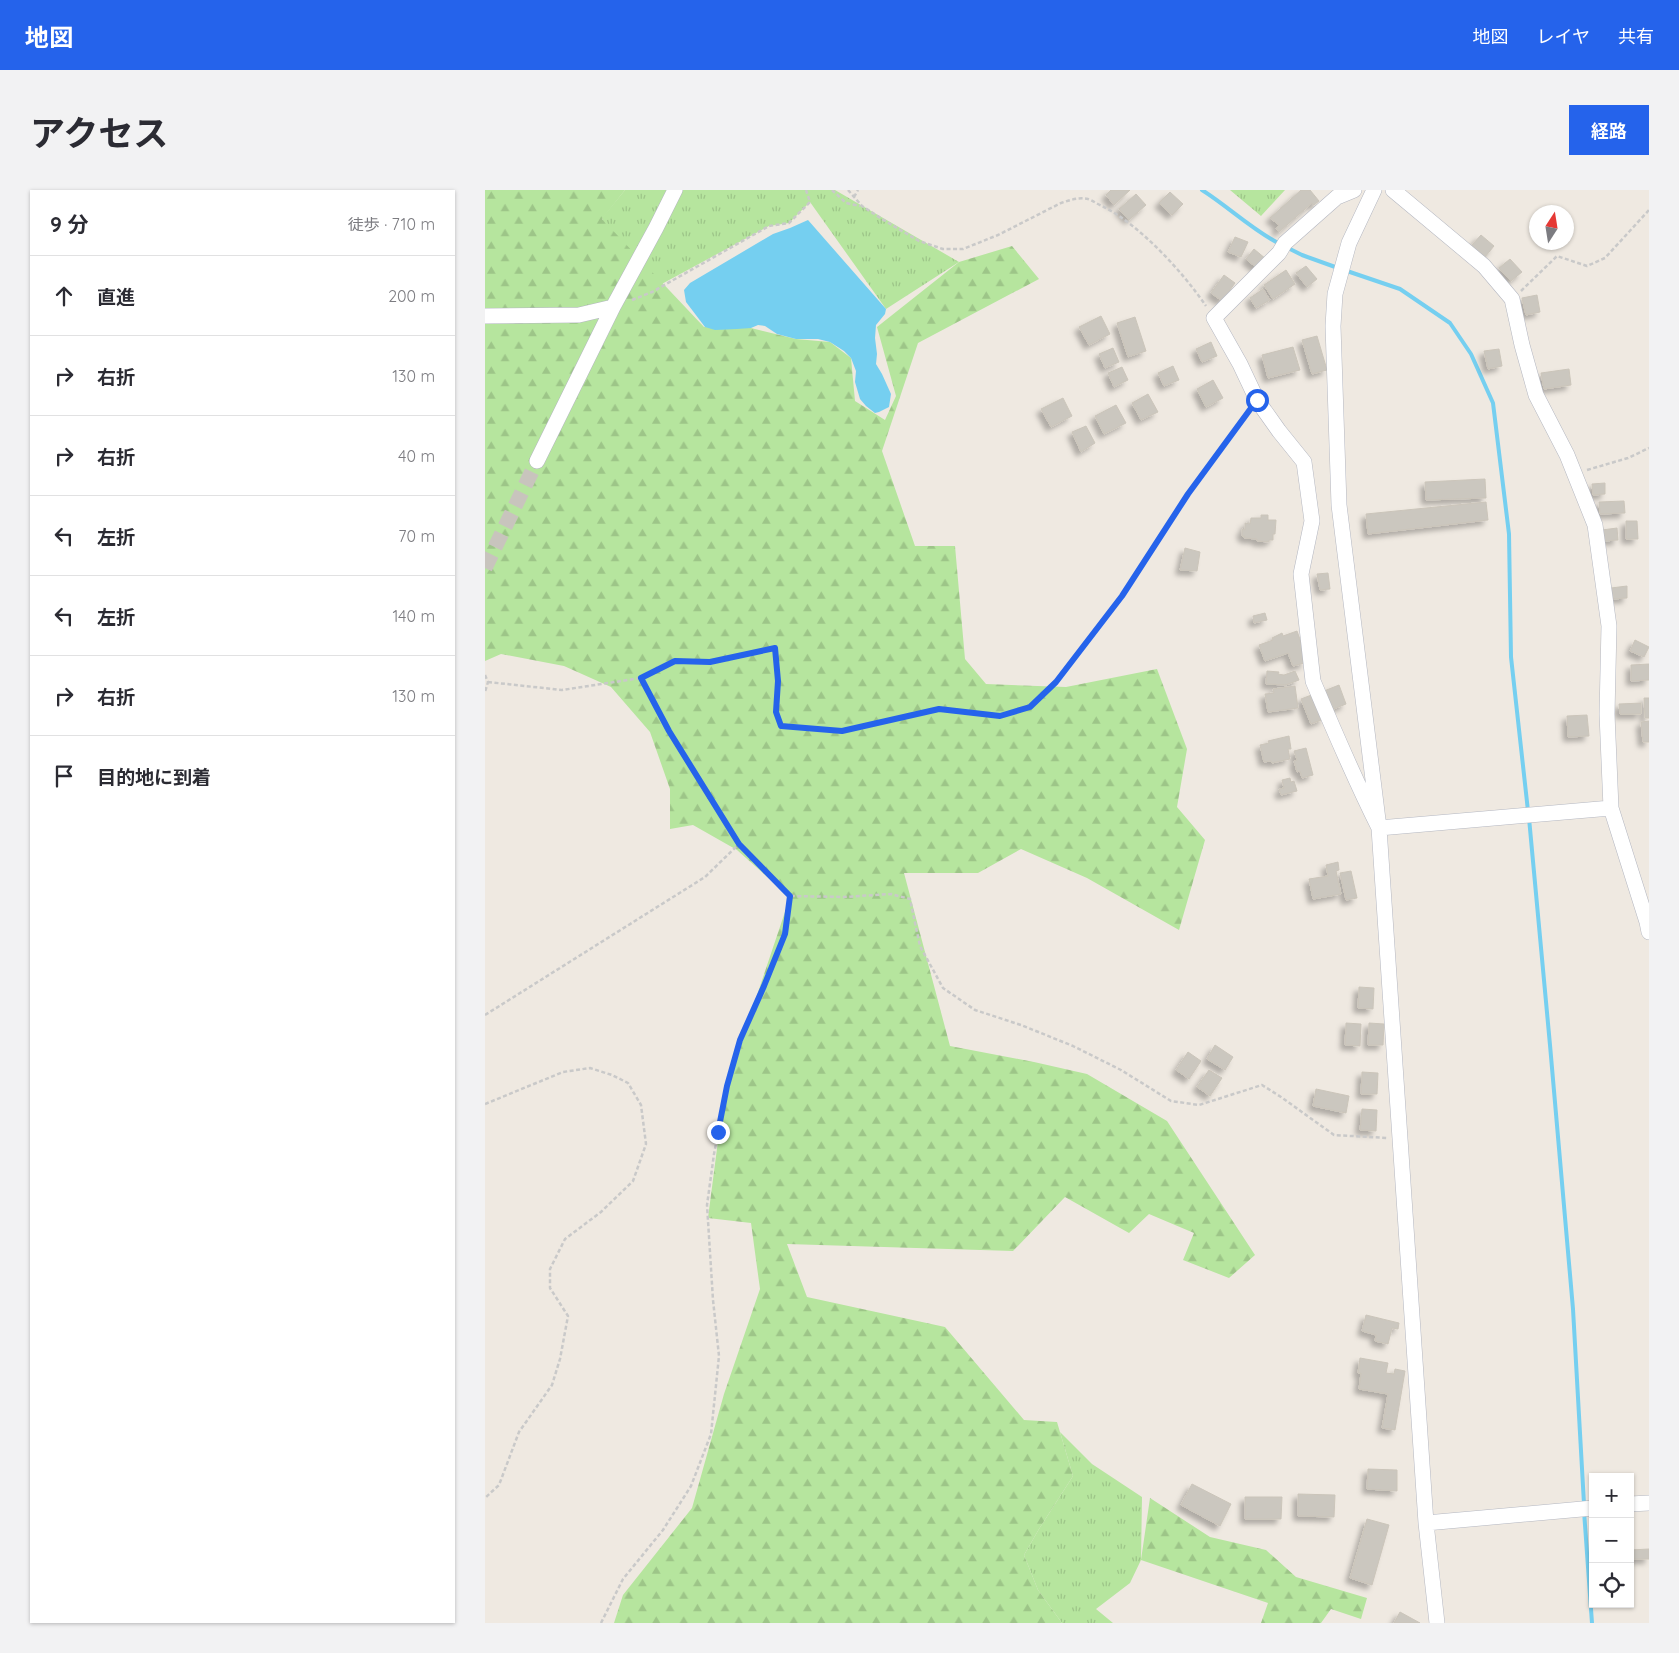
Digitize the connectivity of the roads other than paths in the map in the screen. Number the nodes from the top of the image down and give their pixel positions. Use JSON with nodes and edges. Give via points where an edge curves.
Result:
{"nodes":[{"id":1,"x":675,"y":190,"type":"edge"},
{"id":2,"x":1354,"y":190,"type":"edge"},
{"id":3,"x":1373,"y":190,"type":"edge"},
{"id":4,"x":1393,"y":190,"type":"edge"},
{"id":5,"x":613,"y":307,"type":"junction"},
{"id":6,"x":485,"y":316,"type":"edge"},
{"id":7,"x":537,"y":461,"type":"tunnel mouth"},
{"id":8,"x":1611,"y":808,"type":"junction"},
{"id":9,"x":1379,"y":828,"type":"junction"},
{"id":10,"x":1649,"y":932,"type":"edge"},
{"id":11,"x":1649,"y":1503,"type":"edge"},
{"id":12,"x":1634,"y":1504,"type":"edge"},
{"id":13,"x":1589,"y":1508,"type":"edge"},
{"id":14,"x":1426,"y":1523,"type":"junction"},
{"id":15,"x":1437,"y":1623,"type":"edge"}],
"edges":[{"from":1,"to":5,"type":"street"},
{"from":2,"to":9,"type":"street","via":[[1337,197],[1214,318],[1257,400],[1303,462],[1312,521],[1301,574],[1313,681]]},
{"from":3,"to":9,"type":"street","via":[[1349,243],[1335,294],[1333,326],[1339,505]]},
{"from":4,"to":8,"type":"street","via":[[1484,266],[1512,299],[1536,395],[1567,455],[1595,525],[1609,626],[1607,714]]},
{"from":5,"to":6,"type":"street","via":[[579,315]]},
{"from":5,"to":7,"type":"street"},
{"from":8,"to":9,"type":"street"},
{"from":8,"to":10,"type":"street"},
{"from":9,"to":14,"type":"street"},
{"from":11,"to":12,"type":"street"},
{"from":13,"to":14,"type":"street"},
{"from":14,"to":15,"type":"street"}]}
